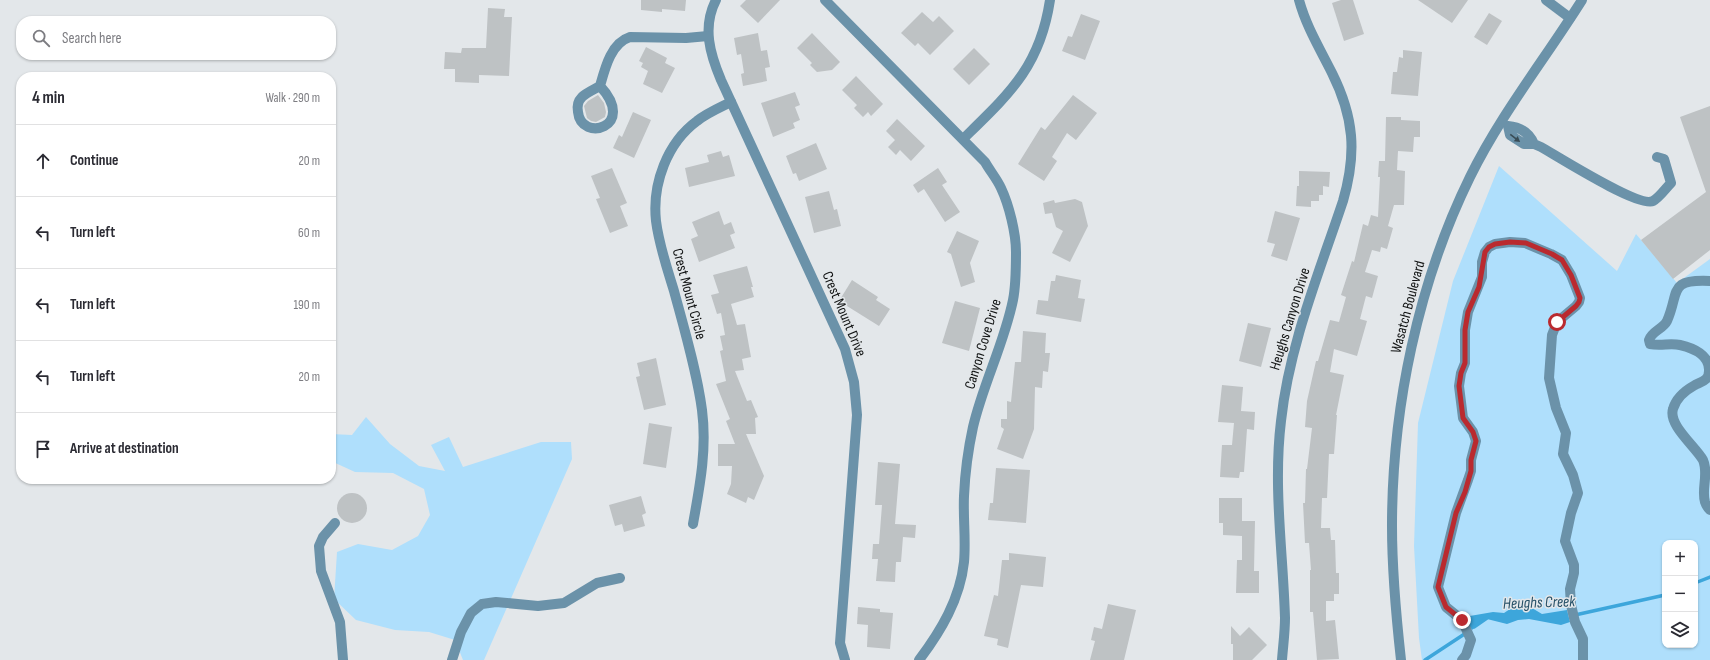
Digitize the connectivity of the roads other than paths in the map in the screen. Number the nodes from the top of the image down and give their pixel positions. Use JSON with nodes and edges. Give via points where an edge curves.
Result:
{"nodes":[{"id":1,"x":716,"y":0,"type":"edge"},
{"id":2,"x":825,"y":0,"type":"edge"},
{"id":3,"x":1050,"y":0,"type":"edge"},
{"id":4,"x":1299,"y":0,"type":"edge"},
{"id":5,"x":1546,"y":0,"type":"edge"},
{"id":6,"x":1582,"y":0,"type":"edge"},
{"id":7,"x":1570,"y":18,"type":"junction"},
{"id":8,"x":708,"y":36,"type":"junction"},
{"id":9,"x":600,"y":86,"type":"dead end"},
{"id":10,"x":731,"y":102,"type":"junction"},
{"id":11,"x":1505,"y":123,"type":"junction"},
{"id":12,"x":963,"y":139,"type":"junction"},
{"id":13,"x":1657,"y":157,"type":"dead end"},
{"id":14,"x":1710,"y":281,"type":"edge"},
{"id":15,"x":1710,"y":510,"type":"edge"},
{"id":16,"x":335,"y":523,"type":"dead end"},
{"id":17,"x":692,"y":524,"type":"dead end"},
{"id":18,"x":620,"y":578,"type":"dead end"},
{"id":19,"x":343,"y":660,"type":"edge"},
{"id":20,"x":452,"y":660,"type":"edge"},
{"id":21,"x":845,"y":660,"type":"edge"},
{"id":22,"x":919,"y":660,"type":"edge"},
{"id":23,"x":1282,"y":660,"type":"edge"},
{"id":24,"x":1401,"y":660,"type":"edge"},
{"id":25,"x":1462,"y":660,"type":"edge"},
{"id":26,"x":1583,"y":660,"type":"edge"}],
"edges":[{"from":1,"to":8,"type":"street","name":"Crest Mount Drive"},
{"from":2,"to":12,"type":"street","name":"Canyon Cove Drive"},
{"from":3,"to":12,"type":"street","via":[[1040,42],[1027,70],[1005,97]]},
{"from":4,"to":23,"type":"street","name":"Heughs Canyon Drive","via":[[1311,34],[1345,104],[1352,158],[1343,201],[1287,378],[1280,422],[1278,466],[1285,619]]},
{"from":5,"to":7,"type":"street"},
{"from":6,"to":7,"type":"street","name":"Wasatch Boulevard"},
{"from":7,"to":11,"type":"street","name":"Wasatch Boulevard"},
{"from":8,"to":9,"type":"street","via":[[630,37],[622,40],[606,65]]},
{"from":8,"to":10,"type":"street","name":"Crest Mount Drive","via":[[710,54]]},
{"from":10,"to":17,"type":"street","name":"Crest Mount Circle","via":[[710,112],[677,140],[660,174],[656,193],[656,220],[660,244],[680,312],[702,409],[703,469]]},
{"from":10,"to":21,"type":"street","name":"Crest Mount Drive","via":[[845,349],[854,382],[857,415],[840,643]]},
{"from":11,"to":13,"type":"street","via":[[1518,127],[1530,136],[1534,144],[1600,182],[1644,202],[1653,201],[1671,183],[1664,159]]},
{"from":11,"to":24,"type":"street","name":"Wasatch Boulevard","via":[[1470,176],[1440,248],[1404,382],[1394,463],[1392,525],[1393,582]]},
{"from":12,"to":22,"type":"street","name":"Canyon Cove Drive","via":[[985,162],[1001,188],[1011,218],[1016,251],[1013,299],[1006,327],[984,387],[974,427],[964,496],[964,562],[959,583],[952,607],[934,640]]},
{"from":14,"to":15,"type":"street","via":[[1698,280],[1680,286],[1675,292],[1667,321],[1650,336],[1649,340],[1650,344],[1678,345],[1700,352],[1708,360],[1708,377],[1685,391],[1673,410],[1674,422],[1704,462],[1705,503]]},
{"from":16,"to":19,"type":"street","via":[[319,546],[321,571],[340,622]]},
{"from":18,"to":20,"type":"street","via":[[597,583],[564,603],[538,606],[496,602],[482,604],[471,613],[461,632]]},
{"from":25,"to":26,"type":"street","via":[[1471,640],[1462,620],[1446,607],[1438,587],[1456,513],[1471,471],[1476,441],[1463,418],[1459,386],[1465,363],[1465,330],[1468,312],[1479,287],[1485,252],[1495,244],[1510,242],[1526,243],[1562,260],[1580,298],[1576,306],[1557,322],[1550,353],[1549,378],[1556,408],[1566,433],[1563,454],[1578,493],[1565,542],[1574,565],[1570,589],[1575,622],[1583,639]]}]}
